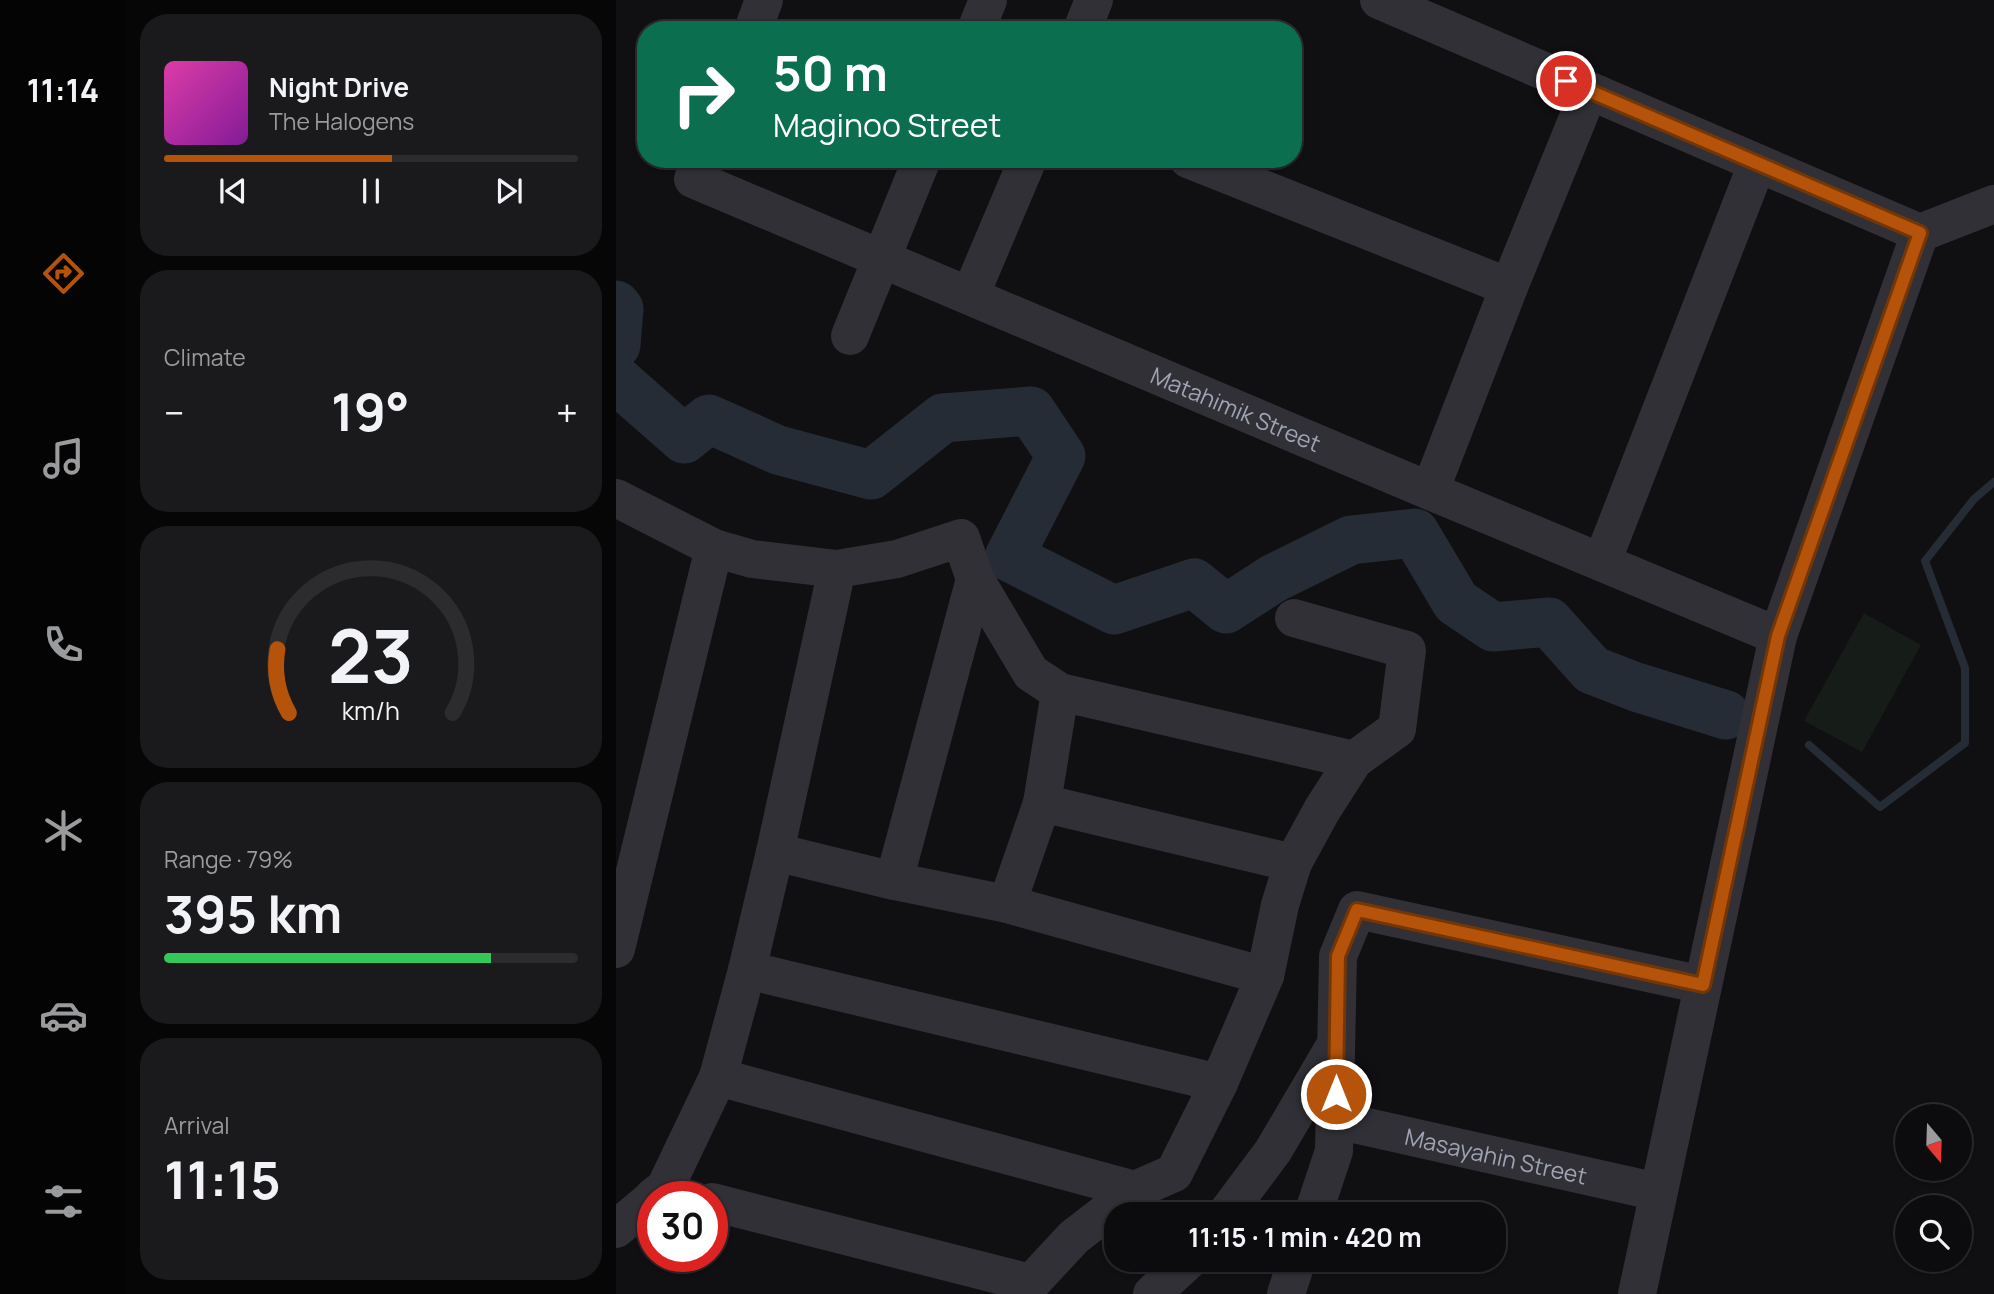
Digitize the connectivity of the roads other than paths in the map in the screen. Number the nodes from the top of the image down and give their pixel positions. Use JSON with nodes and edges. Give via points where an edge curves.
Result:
{"nodes":[{"id":1,"x":764,"y":0,"type":"edge"},
{"id":2,"x":988,"y":0,"type":"edge"},
{"id":3,"x":1094,"y":0,"type":"edge"},
{"id":4,"x":1380,"y":0,"type":"edge"},
{"id":5,"x":756,"y":21,"type":"edge"},
{"id":6,"x":980,"y":21,"type":"edge"},
{"id":7,"x":1086,"y":21,"type":"edge"},
{"id":8,"x":1589,"y":91,"type":"junction"},
{"id":9,"x":1757,"y":163,"type":"junction"},
{"id":10,"x":918,"y":168,"type":"edge"},
{"id":11,"x":1024,"y":168,"type":"edge"},
{"id":12,"x":1211,"y":168,"type":"edge"},
{"id":13,"x":697,"y":169,"type":"edge"},
{"id":14,"x":1994,"y":204,"type":"edge"},
{"id":15,"x":1920,"y":233,"type":"junction"},
{"id":16,"x":880,"y":259,"type":"junction"},
{"id":17,"x":1509,"y":287,"type":"junction"},
{"id":18,"x":970,"y":296,"type":"junction"},
{"id":19,"x":850,"y":336,"type":"dead end"},
{"id":20,"x":1430,"y":491,"type":"junction"},
{"id":21,"x":616,"y":498,"type":"edge"},
{"id":22,"x":714,"y":548,"type":"junction"},
{"id":23,"x":1602,"y":562,"type":"junction"},
{"id":24,"x":837,"y":569,"type":"junction"},
{"id":25,"x":975,"y":579,"type":"junction"},
{"id":26,"x":1294,"y":618,"type":"dead end"},
{"id":27,"x":1778,"y":636,"type":"junction"},
{"id":28,"x":1060,"y":692,"type":"junction"},
{"id":29,"x":1354,"y":760,"type":"junction"},
{"id":30,"x":1042,"y":803,"type":"junction"},
{"id":31,"x":775,"y":852,"type":"junction"},
{"id":32,"x":1293,"y":863,"type":"junction"},
{"id":33,"x":894,"y":881,"type":"junction"},
{"id":34,"x":1007,"y":904,"type":"junction"},
{"id":35,"x":616,"y":949,"type":"edge"},
{"id":36,"x":747,"y":970,"type":"junction"},
{"id":37,"x":1265,"y":976,"type":"junction"},
{"id":38,"x":1703,"y":985,"type":"junction"},
{"id":39,"x":1337,"y":1042,"type":"junction"},
{"id":40,"x":718,"y":1077,"type":"junction"},
{"id":41,"x":1219,"y":1083,"type":"junction"},
{"id":42,"x":1336,"y":1120,"type":"junction"},
{"id":43,"x":673,"y":1181,"type":"edge"},
{"id":44,"x":1135,"y":1190,"type":"junction"},
{"id":45,"x":1658,"y":1192,"type":"junction"},
{"id":46,"x":1235,"y":1202,"type":"edge"},
{"id":47,"x":1317,"y":1202,"type":"edge"},
{"id":48,"x":728,"y":1206,"type":"edge"},
{"id":49,"x":637,"y":1215,"type":"edge"},
{"id":50,"x":616,"y":1229,"type":"edge"},
{"id":51,"x":1176,"y":1272,"type":"edge"},
{"id":52,"x":1293,"y":1272,"type":"edge"},
{"id":53,"x":1026,"y":1289,"type":"edge"},
{"id":54,"x":1152,"y":1294,"type":"edge"},
{"id":55,"x":1286,"y":1294,"type":"edge"},
{"id":56,"x":1637,"y":1294,"type":"edge"}],
"edges":[{"from":1,"to":5,"type":"street"},
{"from":2,"to":6,"type":"street"},
{"from":3,"to":7,"type":"street"},
{"from":4,"to":8,"type":"street"},
{"from":8,"to":9,"type":"street"},
{"from":8,"to":17,"type":"street"},
{"from":9,"to":15,"type":"street"},
{"from":9,"to":23,"type":"street"},
{"from":10,"to":16,"type":"street"},
{"from":11,"to":18,"type":"street"},
{"from":12,"to":17,"type":"street"},
{"from":13,"to":16,"type":"street","name":"Matahimik Street"},
{"from":14,"to":15,"type":"street"},
{"from":15,"to":27,"type":"street"},
{"from":16,"to":18,"type":"street","name":"Matahimik Street"},
{"from":16,"to":19,"type":"street"},
{"from":17,"to":20,"type":"street"},
{"from":18,"to":20,"type":"street","name":"Matahimik Street"},
{"from":20,"to":23,"type":"street","name":"Matahimik Street"},
{"from":21,"to":22,"type":"street"},
{"from":22,"to":24,"type":"street","via":[[752,559]]},
{"from":22,"to":35,"type":"street"},
{"from":23,"to":27,"type":"street","name":"Matahimik Street"},
{"from":24,"to":25,"type":"street","via":[[897,559],[961,538]]},
{"from":24,"to":31,"type":"street"},
{"from":25,"to":28,"type":"street","via":[[1031,673]]},
{"from":25,"to":33,"type":"street"},
{"from":26,"to":29,"type":"street","via":[[1407,650],[1397,729]]},
{"from":27,"to":38,"type":"street"},
{"from":28,"to":29,"type":"street"},
{"from":28,"to":30,"type":"street"},
{"from":29,"to":32,"type":"street"},
{"from":30,"to":32,"type":"street"},
{"from":30,"to":34,"type":"street"},
{"from":31,"to":33,"type":"street"},
{"from":31,"to":36,"type":"street"},
{"from":32,"to":37,"type":"street"},
{"from":33,"to":34,"type":"street"},
{"from":34,"to":37,"type":"street"},
{"from":36,"to":40,"type":"street"},
{"from":36,"to":41,"type":"street"},
{"from":37,"to":41,"type":"street"},
{"from":38,"to":39,"type":"street","via":[[1357,910],[1338,956]]},
{"from":38,"to":45,"type":"street"},
{"from":39,"to":42,"type":"street"},
{"from":39,"to":46,"type":"street","via":[[1273,1152]]},
{"from":40,"to":43,"type":"street"},
{"from":40,"to":44,"type":"street"},
{"from":41,"to":44,"type":"street","via":[[1174,1173]]},
{"from":42,"to":45,"type":"street","name":"Masayahin Street"},
{"from":42,"to":47,"type":"street","via":[[1335,1151]]},
{"from":44,"to":53,"type":"street","via":[[1074,1237]]},
{"from":45,"to":56,"type":"street"},
{"from":48,"to":53,"type":"street"},
{"from":49,"to":50,"type":"street"},
{"from":51,"to":54,"type":"street"},
{"from":52,"to":55,"type":"street"}]}
